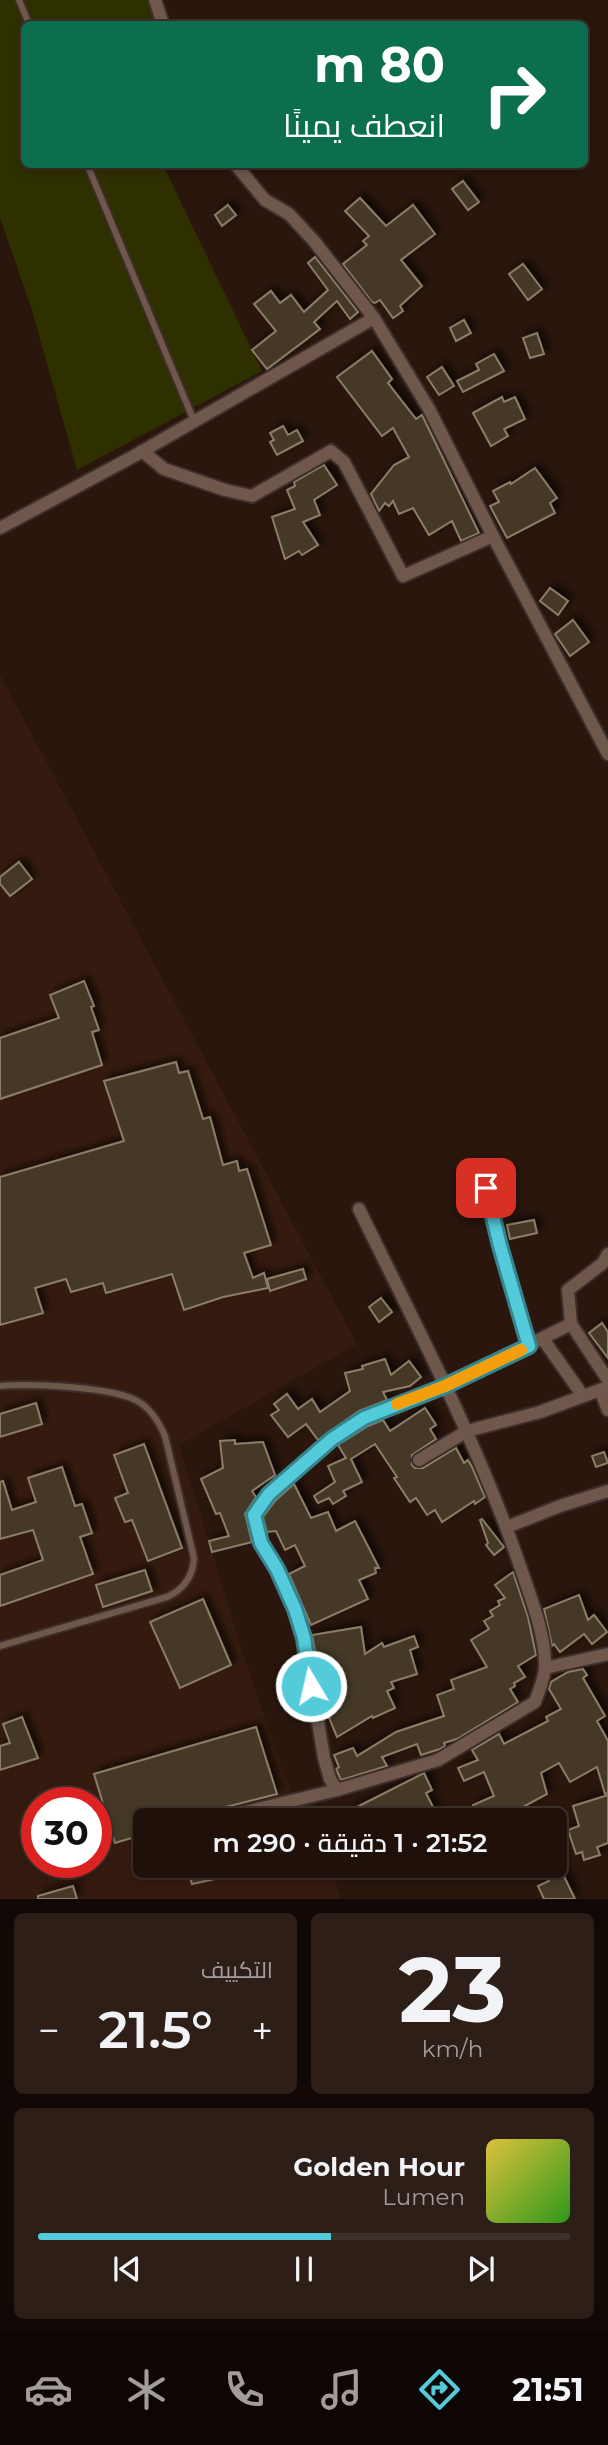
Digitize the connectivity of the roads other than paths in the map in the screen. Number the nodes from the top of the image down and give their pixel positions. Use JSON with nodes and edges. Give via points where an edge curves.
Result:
{"nodes":[{"id":1,"x":19,"y":0,"type":"edge"},
{"id":2,"x":155,"y":0,"type":"edge"},
{"id":3,"x":28,"y":21,"type":"edge"},
{"id":4,"x":162,"y":21,"type":"edge"},
{"id":5,"x":89,"y":168,"type":"edge"},
{"id":6,"x":238,"y":168,"type":"edge"},
{"id":7,"x":374,"y":318,"type":"junction"},
{"id":8,"x":195,"y":421,"type":"junction"},
{"id":9,"x":142,"y":451,"type":"junction"},
{"id":10,"x":0,"y":528,"type":"edge"},
{"id":11,"x":493,"y":536,"type":"junction"},
{"id":12,"x":608,"y":754,"type":"edge"},
{"id":13,"x":486,"y":1188,"type":"dead end"},
{"id":14,"x":359,"y":1209,"type":"dead end"},
{"id":15,"x":608,"y":1254,"type":"edge"},
{"id":16,"x":571,"y":1324,"type":"junction"},
{"id":17,"x":542,"y":1339,"type":"junction"},
{"id":18,"x":529,"y":1346,"type":"junction"},
{"id":19,"x":605,"y":1379,"type":"edge"},
{"id":20,"x":0,"y":1386,"type":"edge"},
{"id":21,"x":445,"y":1386,"type":"junction"},
{"id":22,"x":583,"y":1396,"type":"junction"},
{"id":23,"x":607,"y":1408,"type":"edge"},
{"id":24,"x":467,"y":1431,"type":"junction"},
{"id":25,"x":419,"y":1460,"type":"dead end"},
{"id":26,"x":608,"y":1491,"type":"edge"},
{"id":27,"x":507,"y":1527,"type":"junction"},
{"id":28,"x":0,"y":1646,"type":"edge"},
{"id":29,"x":608,"y":1654,"type":"edge"},
{"id":30,"x":545,"y":1668,"type":"junction"},
{"id":31,"x":337,"y":1790,"type":"junction"},
{"id":32,"x":262,"y":1808,"type":"edge"}],
"edges":[{"from":1,"to":3,"type":"lane"},
{"from":2,"to":4,"type":"street"},
{"from":5,"to":8,"type":"lane"},
{"from":6,"to":7,"type":"street","via":[[265,200],[289,214],[314,241]]},
{"from":7,"to":8,"type":"street"},
{"from":7,"to":11,"type":"street","via":[[429,409]]},
{"from":8,"to":9,"type":"street"},
{"from":9,"to":10,"type":"street"},
{"from":9,"to":11,"type":"street","via":[[164,469],[252,496],[331,451],[344,462],[403,576]]},
{"from":11,"to":12,"type":"street"},
{"from":13,"to":18,"type":"street"},
{"from":14,"to":21,"type":"street"},
{"from":15,"to":16,"type":"street","via":[[568,1290]]},
{"from":16,"to":17,"type":"street"},
{"from":16,"to":19,"type":"street"},
{"from":17,"to":18,"type":"street"},
{"from":17,"to":22,"type":"street"},
{"from":18,"to":21,"type":"street"},
{"from":19,"to":22,"type":"street"},
{"from":19,"to":23,"type":"street"},
{"from":20,"to":28,"type":"lane","via":[[113,1392],[146,1407],[164,1436],[194,1558],[187,1582],[167,1597]]},
{"from":21,"to":24,"type":"street"},
{"from":21,"to":31,"type":"street","via":[[364,1418],[332,1439],[269,1494],[254,1515],[261,1543],[277,1569],[304,1638],[324,1758]]},
{"from":22,"to":24,"type":"street"},
{"from":24,"to":25,"type":"street"},
{"from":24,"to":27,"type":"street"},
{"from":26,"to":27,"type":"street"},
{"from":27,"to":30,"type":"street","via":[[528,1588]]},
{"from":29,"to":30,"type":"street"},
{"from":30,"to":31,"type":"street","via":[[536,1702],[438,1759]]},
{"from":31,"to":32,"type":"street"}]}
